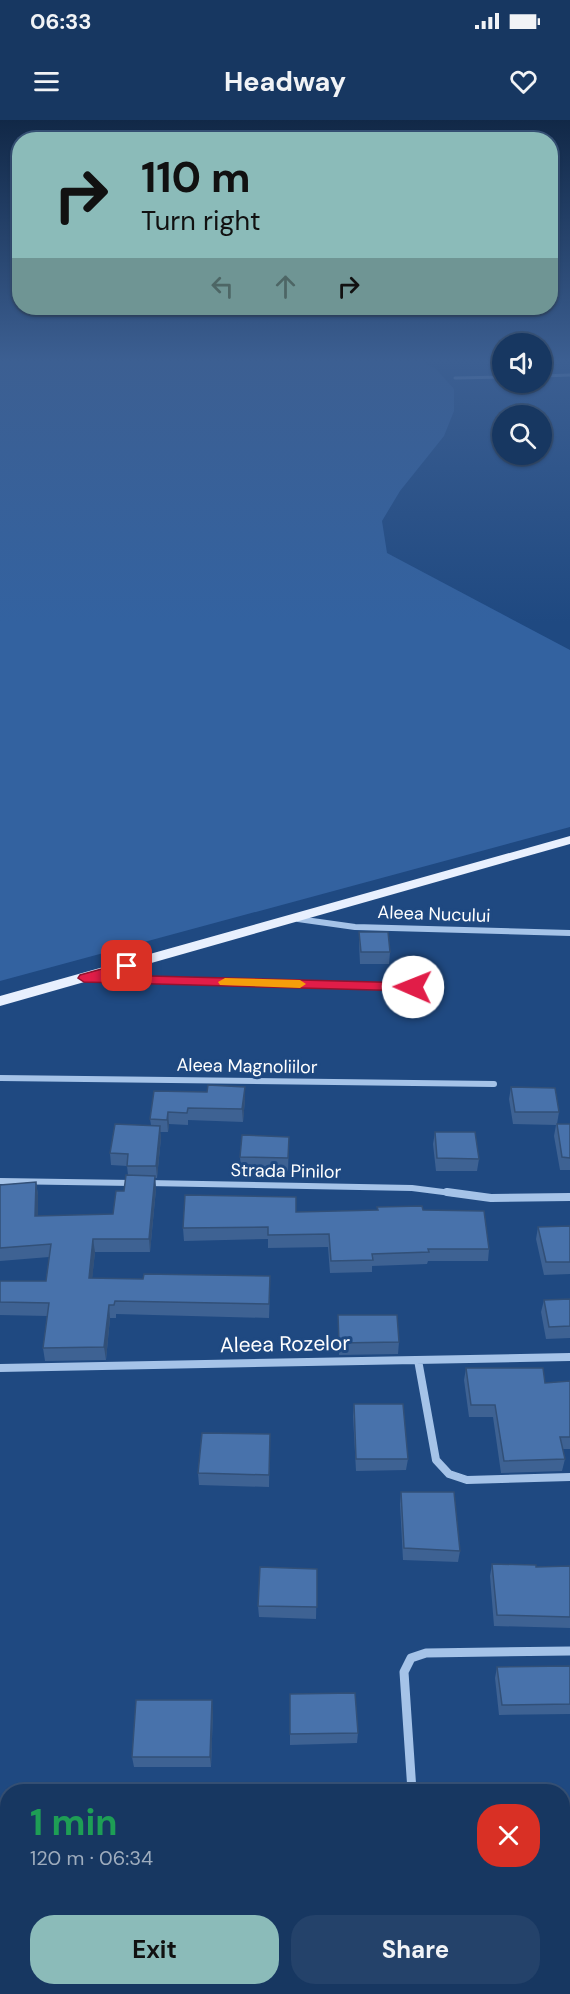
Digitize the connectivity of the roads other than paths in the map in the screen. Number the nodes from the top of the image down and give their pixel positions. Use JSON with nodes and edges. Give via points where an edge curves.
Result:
{"nodes":[{"id":1,"x":570,"y":840,"type":"edge"},
{"id":2,"x":298,"y":919,"type":"junction"},
{"id":3,"x":570,"y":933,"type":"edge"},
{"id":4,"x":84,"y":978,"type":"junction"},
{"id":5,"x":413,"y":987,"type":"dead end"},
{"id":6,"x":0,"y":1001,"type":"edge"},
{"id":7,"x":0,"y":1078,"type":"edge"},
{"id":8,"x":494,"y":1084,"type":"dead end"},
{"id":9,"x":0,"y":1181,"type":"edge"},
{"id":10,"x":570,"y":1197,"type":"edge"},
{"id":11,"x":570,"y":1357,"type":"edge"},
{"id":12,"x":418,"y":1360,"type":"junction"},
{"id":13,"x":0,"y":1368,"type":"edge"},
{"id":14,"x":570,"y":1477,"type":"edge"},
{"id":15,"x":570,"y":1651,"type":"edge"},
{"id":16,"x":412,"y":1784,"type":"edge"}],
"edges":[{"from":1,"to":2,"type":"main road"},
{"from":2,"to":3,"type":"street","name":"Aleea Nucului","via":[[355,927]]},
{"from":2,"to":4,"type":"main road"},
{"from":4,"to":5,"type":"street"},
{"from":4,"to":6,"type":"main road"},
{"from":7,"to":8,"type":"street","name":"Aleea Magnoliilor"},
{"from":9,"to":10,"type":"street","name":"Strada Pinilor","via":[[412,1188],[491,1198]]},
{"from":11,"to":12,"type":"street","name":"Aleea Rozelor"},
{"from":12,"to":13,"type":"street","name":"Aleea Rozelor"},
{"from":12,"to":14,"type":"street","via":[[436,1460],[449,1474],[467,1480]]},
{"from":15,"to":16,"type":"street","via":[[426,1653],[411,1658],[404,1672]]}]}
